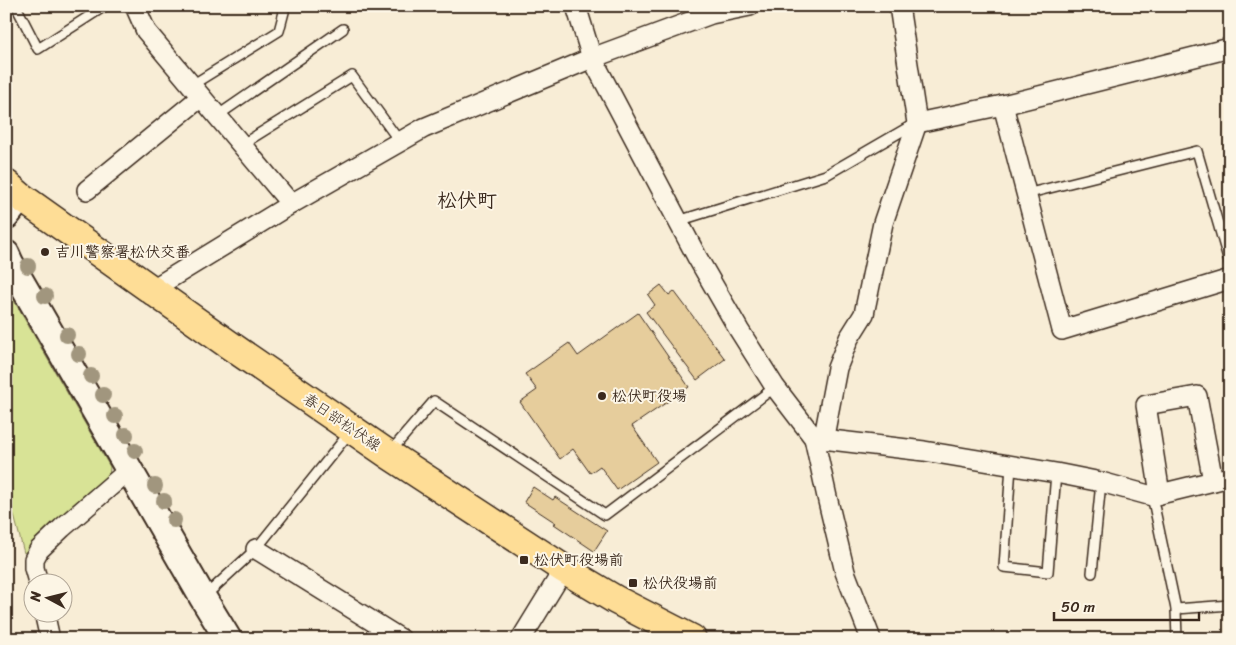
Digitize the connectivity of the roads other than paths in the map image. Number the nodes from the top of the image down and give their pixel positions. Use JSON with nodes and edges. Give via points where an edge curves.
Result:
{"nodes":[{"id":1,"x":105,"y":6,"type":"edge"},
{"id":2,"x":135,"y":6,"type":"edge"},
{"id":3,"x":281,"y":6,"type":"edge"},
{"id":4,"x":576,"y":6,"type":"edge"},
{"id":5,"x":750,"y":6,"type":"edge"},
{"id":6,"x":899,"y":6,"type":"edge"},
{"id":7,"x":18,"y":10,"type":"dead end"},
{"id":8,"x":343,"y":29,"type":"dead end"},
{"id":9,"x":1230,"y":48,"type":"edge"},
{"id":10,"x":592,"y":58,"type":"junction"},
{"id":11,"x":196,"y":91,"type":"junction"},
{"id":12,"x":1003,"y":105,"type":"junction"},
{"id":13,"x":217,"y":116,"type":"junction"},
{"id":14,"x":917,"y":123,"type":"junction"},
{"id":15,"x":400,"y":142,"type":"junction"},
{"id":16,"x":241,"y":145,"type":"junction"},
{"id":17,"x":87,"y":190,"type":"dead end"},
{"id":18,"x":1026,"y":194,"type":"junction"},
{"id":19,"x":11,"y":199,"type":"edge"},
{"id":20,"x":291,"y":204,"type":"junction"},
{"id":21,"x":678,"y":221,"type":"junction"},
{"id":22,"x":6,"y":254,"type":"edge"},
{"id":23,"x":1230,"y":265,"type":"edge"},
{"id":24,"x":1230,"y":279,"type":"edge"},
{"id":25,"x":151,"y":290,"type":"junction"},
{"id":26,"x":775,"y":387,"type":"junction"},
{"id":27,"x":352,"y":429,"type":"junction"},
{"id":28,"x":814,"y":438,"type":"junction"},
{"id":29,"x":388,"y":454,"type":"junction"},
{"id":30,"x":1011,"y":466,"type":"junction"},
{"id":31,"x":129,"y":470,"type":"junction"},
{"id":32,"x":1056,"y":473,"type":"junction"},
{"id":33,"x":1222,"y":479,"type":"edge"},
{"id":34,"x":1101,"y":482,"type":"junction"},
{"id":35,"x":1156,"y":495,"type":"junction"},
{"id":36,"x":256,"y":549,"type":"junction"},
{"id":37,"x":564,"y":570,"type":"junction"},
{"id":38,"x":35,"y":572,"type":"edge"},
{"id":39,"x":1092,"y":573,"type":"dead end"},
{"id":40,"x":203,"y":598,"type":"junction"},
{"id":41,"x":1230,"y":605,"type":"edge"},
{"id":42,"x":1176,"y":609,"type":"junction"},
{"id":43,"x":46,"y":622,"type":"edge"},
{"id":44,"x":50,"y":639,"type":"edge"},
{"id":45,"x":228,"y":639,"type":"edge"},
{"id":46,"x":400,"y":639,"type":"edge"},
{"id":47,"x":521,"y":639,"type":"edge"},
{"id":48,"x":692,"y":639,"type":"edge"},
{"id":49,"x":871,"y":639,"type":"edge"},
{"id":50,"x":1177,"y":639,"type":"edge"}],
"edges":[{"from":1,"to":7,"type":"lane","via":[[38,49]]},
{"from":2,"to":11,"type":"street","via":[[146,31]]},
{"from":3,"to":11,"type":"lane","via":[[284,12],[279,31]]},
{"from":4,"to":10,"type":"street"},
{"from":5,"to":10,"type":"street","via":[[711,14]]},
{"from":6,"to":14,"type":"street"},
{"from":8,"to":13,"type":"lane"},
{"from":9,"to":12,"type":"street"},
{"from":10,"to":15,"type":"street","via":[[424,128]]},
{"from":10,"to":21,"type":"street"},
{"from":11,"to":13,"type":"street"},
{"from":11,"to":17,"type":"street"},
{"from":12,"to":14,"type":"street"},
{"from":12,"to":18,"type":"street"},
{"from":13,"to":16,"type":"street"},
{"from":14,"to":21,"type":"lane","via":[[826,175]]},
{"from":14,"to":28,"type":"street","via":[[883,223],[864,314],[849,338],[837,368],[825,430]]},
{"from":15,"to":16,"type":"lane","via":[[352,76]]},
{"from":15,"to":20,"type":"street"},
{"from":16,"to":20,"type":"street"},
{"from":18,"to":23,"type":"lane","via":[[1197,151]]},
{"from":18,"to":24,"type":"street","via":[[1062,330]]},
{"from":19,"to":25,"type":"main road","name":"春日部松伏線"},
{"from":20,"to":25,"type":"street"},
{"from":21,"to":26,"type":"street"},
{"from":22,"to":31,"type":"street"},
{"from":25,"to":27,"type":"main road","name":"春日部松伏線"},
{"from":26,"to":28,"type":"street"},
{"from":26,"to":29,"type":"lane","via":[[605,515],[434,401]]},
{"from":27,"to":29,"type":"main road","name":"春日部松伏線"},
{"from":27,"to":36,"type":"lane"},
{"from":28,"to":30,"type":"street","via":[[924,451]]},
{"from":28,"to":49,"type":"street","via":[[845,572]]},
{"from":29,"to":37,"type":"main road","name":"春日部松伏線"},
{"from":30,"to":32,"type":"street"},
{"from":30,"to":32,"type":"lane","via":[[1004,567],[1048,572]]},
{"from":31,"to":38,"type":"street","via":[[38,550],[34,559]]},
{"from":31,"to":40,"type":"street"},
{"from":32,"to":34,"type":"street"},
{"from":33,"to":35,"type":"street"},
{"from":33,"to":35,"type":"street","via":[[1197,396],[1146,405]]},
{"from":34,"to":35,"type":"street"},
{"from":34,"to":39,"type":"lane"},
{"from":35,"to":42,"type":"lane"},
{"from":36,"to":40,"type":"lane"},
{"from":36,"to":46,"type":"street"},
{"from":37,"to":47,"type":"street"},
{"from":37,"to":48,"type":"main road","name":"春日部松伏線"},
{"from":40,"to":45,"type":"street"},
{"from":41,"to":42,"type":"lane"},
{"from":42,"to":50,"type":"lane"},
{"from":43,"to":44,"type":"street"}]}
